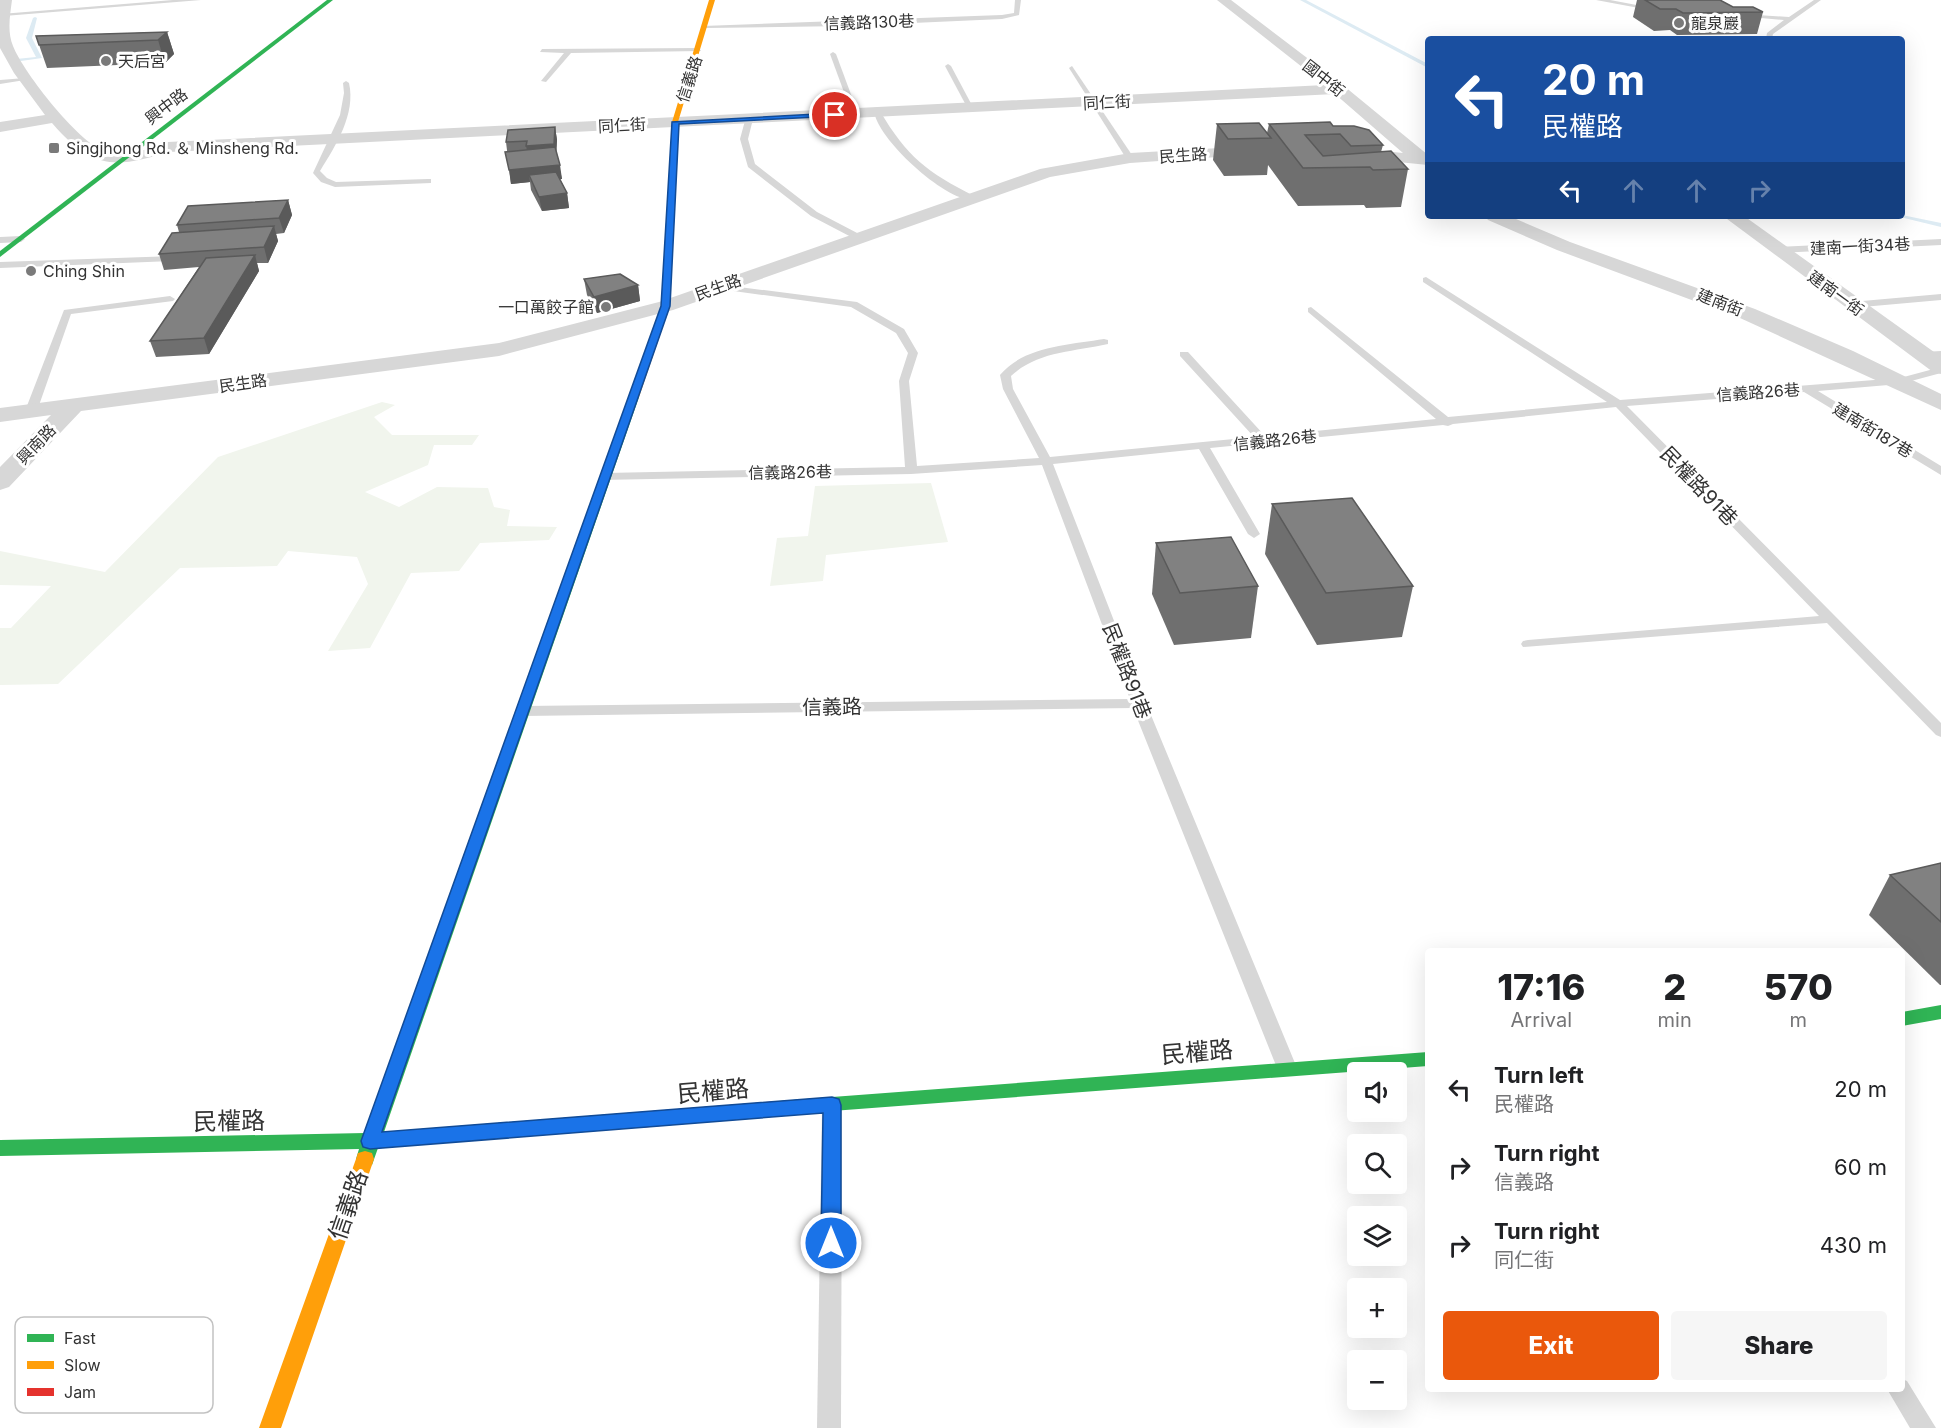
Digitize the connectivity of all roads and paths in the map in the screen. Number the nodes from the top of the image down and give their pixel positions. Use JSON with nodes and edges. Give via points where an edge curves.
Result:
{"nodes":[{"id":1,"x":198,"y":0,"type":"edge"},
{"id":2,"x":330,"y":0,"type":"edge"},
{"id":3,"x":712,"y":0,"type":"edge"},
{"id":4,"x":1018,"y":0,"type":"edge"},
{"id":5,"x":1223,"y":0,"type":"edge"},
{"id":6,"x":1599,"y":0,"type":"edge"},
{"id":7,"x":1818,"y":0,"type":"edge"},
{"id":8,"x":5,"y":7,"type":"edge"},
{"id":9,"x":1669,"y":10,"type":"edge"},
{"id":10,"x":1735,"y":15,"type":"edge"},
{"id":11,"x":1790,"y":19,"type":"junction"},
{"id":12,"x":706,"y":26,"type":"junction"},
{"id":13,"x":1770,"y":36,"type":"edge"},
{"id":14,"x":699,"y":50,"type":"junction"},
{"id":15,"x":542,"y":51,"type":"dead end"},
{"id":16,"x":569,"y":51,"type":"junction"},
{"id":17,"x":833,"y":54,"type":"dead end"},
{"id":18,"x":948,"y":66,"type":"dead end"},
{"id":19,"x":1072,"y":68,"type":"dead end"},
{"id":20,"x":23,"y":79,"type":"junction"},
{"id":21,"x":544,"y":81,"type":"dead end"},
{"id":22,"x":0,"y":82,"type":"edge"},
{"id":23,"x":345,"y":83,"type":"dead end"},
{"id":24,"x":1338,"y":89,"type":"junction"},
{"id":25,"x":1095,"y":102,"type":"junction"},
{"id":26,"x":972,"y":109,"type":"junction"},
{"id":27,"x":877,"y":113,"type":"junction"},
{"id":28,"x":856,"y":114,"type":"junction"},
{"id":29,"x":57,"y":118,"type":"junction"},
{"id":30,"x":749,"y":119,"type":"junction"},
{"id":31,"x":675,"y":122,"type":"junction"},
{"id":32,"x":2,"y":128,"type":"edge"},
{"id":33,"x":336,"y":139,"type":"junction"},
{"id":34,"x":1273,"y":151,"type":"edge"},
{"id":35,"x":1330,"y":152,"type":"edge"},
{"id":36,"x":1130,"y":158,"type":"junction"},
{"id":37,"x":122,"y":160,"type":"junction"},
{"id":38,"x":1425,"y":161,"type":"edge"},
{"id":39,"x":1425,"y":162,"type":"edge"},
{"id":40,"x":428,"y":182,"type":"dead end"},
{"id":41,"x":971,"y":198,"type":"junction"},
{"id":42,"x":1501,"y":219,"type":"edge"},
{"id":43,"x":1736,"y":219,"type":"edge"},
{"id":44,"x":858,"y":237,"type":"junction"},
{"id":45,"x":21,"y":239,"type":"junction"},
{"id":46,"x":0,"y":240,"type":"edge"},
{"id":47,"x":1941,"y":242,"type":"edge"},
{"id":48,"x":1778,"y":250,"type":"junction"},
{"id":49,"x":0,"y":255,"type":"edge"},
{"id":50,"x":172,"y":258,"type":"edge"},
{"id":51,"x":0,"y":265,"type":"edge"},
{"id":52,"x":1426,"y":280,"type":"dead end"},
{"id":53,"x":719,"y":286,"type":"junction"},
{"id":54,"x":1941,"y":297,"type":"edge"},
{"id":55,"x":170,"y":299,"type":"dead end"},
{"id":56,"x":1851,"y":304,"type":"junction"},
{"id":57,"x":666,"y":306,"type":"junction"},
{"id":58,"x":1311,"y":310,"type":"dead end"},
{"id":59,"x":1104,"y":342,"type":"dead end"},
{"id":60,"x":1184,"y":354,"type":"dead end"},
{"id":61,"x":1932,"y":354,"type":"edge"},
{"id":62,"x":1941,"y":369,"type":"edge"},
{"id":63,"x":1900,"y":381,"type":"junction"},
{"id":64,"x":1806,"y":388,"type":"junction"},
{"id":65,"x":1941,"y":403,"type":"edge"},
{"id":66,"x":1620,"y":405,"type":"junction"},
{"id":67,"x":73,"y":406,"type":"junction"},
{"id":68,"x":31,"y":411,"type":"junction"},
{"id":69,"x":0,"y":415,"type":"edge"},
{"id":70,"x":1448,"y":423,"type":"junction"},
{"id":71,"x":1264,"y":441,"type":"junction"},
{"id":72,"x":1204,"y":447,"type":"junction"},
{"id":73,"x":1046,"y":461,"type":"junction"},
{"id":74,"x":912,"y":470,"type":"junction"},
{"id":75,"x":1941,"y":471,"type":"edge"},
{"id":76,"x":605,"y":477,"type":"junction"},
{"id":77,"x":0,"y":482,"type":"edge"},
{"id":78,"x":1254,"y":534,"type":"dead end"},
{"id":79,"x":1830,"y":619,"type":"junction"},
{"id":80,"x":1528,"y":644,"type":"dead end"},
{"id":81,"x":1139,"y":703,"type":"junction"},
{"id":82,"x":524,"y":711,"type":"junction"},
{"id":83,"x":1941,"y":732,"type":"edge"},
{"id":84,"x":1941,"y":1012,"type":"edge"},
{"id":85,"x":1905,"y":1018,"type":"edge"},
{"id":86,"x":1425,"y":1059,"type":"edge"},
{"id":87,"x":1287,"y":1068,"type":"junction"},
{"id":88,"x":832,"y":1105,"type":"junction"},
{"id":89,"x":370,"y":1141,"type":"junction"},
{"id":90,"x":0,"y":1148,"type":"edge"},
{"id":91,"x":1901,"y":1392,"type":"edge"},
{"id":92,"x":270,"y":1428,"type":"edge"},
{"id":93,"x":829,"y":1428,"type":"edge"},
{"id":94,"x":1924,"y":1428,"type":"edge"}],
"edges":[{"from":1,"to":8,"type":"lane"},
{"from":2,"to":37,"type":"street","name":"興中路"},
{"from":3,"to":12,"type":"street","name":"信義路"},
{"from":4,"to":12,"type":"lane","name":"信義路130巷","via":[[1017,14],[1002,17]]},
{"from":5,"to":24,"type":"street","name":"國中街"},
{"from":6,"to":9,"type":"lane"},
{"from":7,"to":11,"type":"lane"},
{"from":8,"to":20,"type":"street","via":[[5,44]]},
{"from":10,"to":11,"type":"lane"},
{"from":11,"to":13,"type":"lane"},
{"from":12,"to":14,"type":"street","name":"信義路"},
{"from":14,"to":16,"type":"lane"},
{"from":14,"to":31,"type":"street","name":"信義路"},
{"from":15,"to":16,"type":"lane"},
{"from":16,"to":21,"type":"lane"},
{"from":17,"to":28,"type":"lane"},
{"from":18,"to":26,"type":"lane"},
{"from":19,"to":25,"type":"lane"},
{"from":20,"to":22,"type":"lane"},
{"from":20,"to":29,"type":"street"},
{"from":23,"to":33,"type":"lane","via":[[349,91]]},
{"from":24,"to":25,"type":"street","name":"同仁街"},
{"from":24,"to":38,"type":"street","name":"國中街"},
{"from":25,"to":26,"type":"street","name":"同仁街"},
{"from":25,"to":36,"type":"lane"},
{"from":26,"to":27,"type":"street","name":"同仁街"},
{"from":27,"to":28,"type":"street","name":"同仁街"},
{"from":27,"to":41,"type":"lane","via":[[891,140],[929,178]]},
{"from":28,"to":30,"type":"street","name":"同仁街"},
{"from":29,"to":32,"type":"street"},
{"from":29,"to":37,"type":"street","via":[[100,157]]},
{"from":30,"to":31,"type":"street","name":"同仁街"},
{"from":30,"to":44,"type":"lane","via":[[744,139],[751,165],[814,214]]},
{"from":31,"to":33,"type":"street","name":"同仁街"},
{"from":31,"to":57,"type":"street","name":"信義路"},
{"from":33,"to":37,"type":"street","name":"同仁街","via":[[168,147]]},
{"from":33,"to":40,"type":"lane","via":[[316,171],[324,180],[335,185]]},
{"from":34,"to":36,"type":"street","name":"民生路"},
{"from":35,"to":39,"type":"street"},
{"from":36,"to":41,"type":"street","name":"民生路","via":[[1046,173]]},
{"from":37,"to":45,"type":"street","name":"興中路"},
{"from":41,"to":44,"type":"street","name":"民生路"},
{"from":42,"to":63,"type":"street","name":"建南街","via":[[1550,241],[1746,312]]},
{"from":43,"to":48,"type":"street","name":"建南一街"},
{"from":44,"to":53,"type":"street","name":"民生路"},
{"from":45,"to":46,"type":"lane"},
{"from":45,"to":49,"type":"street","name":"興中路"},
{"from":47,"to":48,"type":"lane","name":"建南一街34巷"},
{"from":48,"to":56,"type":"street","name":"建南一街"},
{"from":50,"to":51,"type":"lane"},
{"from":52,"to":66,"type":"lane","name":"民權路91巷"},
{"from":53,"to":57,"type":"street","name":"民生路"},
{"from":53,"to":74,"type":"lane","via":[[854,304],[900,331],[913,353],[904,381]]},
{"from":54,"to":56,"type":"lane"},
{"from":55,"to":68,"type":"lane","via":[[67,312]]},
{"from":56,"to":61,"type":"street","name":"建南一街"},
{"from":57,"to":67,"type":"street","name":"民生路","via":[[499,349]]},
{"from":57,"to":76,"type":"street","name":"信義路"},
{"from":58,"to":70,"type":"lane"},
{"from":59,"to":73,"type":"lane","name":"民權路91巷","via":[[1048,352],[1016,363],[1005,375],[1008,389]]},
{"from":60,"to":71,"type":"lane"},
{"from":61,"to":62,"type":"street","name":"建南一街"},
{"from":62,"to":63,"type":"lane","name":"信義路26巷"},
{"from":63,"to":64,"type":"lane","name":"信義路26巷"},
{"from":63,"to":65,"type":"street","name":"建南街"},
{"from":64,"to":66,"type":"lane","name":"信義路26巷"},
{"from":64,"to":75,"type":"lane","name":"建南街187巷"},
{"from":66,"to":70,"type":"lane","name":"信義路26巷"},
{"from":66,"to":79,"type":"lane","name":"民權路91巷"},
{"from":67,"to":68,"type":"street","name":"民生路"},
{"from":67,"to":77,"type":"street","name":"興南路"},
{"from":68,"to":69,"type":"street","name":"民生路"},
{"from":70,"to":71,"type":"lane","name":"信義路26巷"},
{"from":71,"to":72,"type":"lane","name":"信義路26巷"},
{"from":72,"to":73,"type":"lane","name":"信義路26巷"},
{"from":72,"to":78,"type":"lane"},
{"from":73,"to":74,"type":"lane","name":"信義路26巷"},
{"from":73,"to":81,"type":"lane","name":"民權路91巷"},
{"from":74,"to":76,"type":"lane","name":"信義路26巷"},
{"from":76,"to":82,"type":"street","name":"信義路"},
{"from":79,"to":80,"type":"lane"},
{"from":79,"to":83,"type":"lane","name":"民權路91巷"},
{"from":81,"to":82,"type":"lane","name":"信義路"},
{"from":81,"to":87,"type":"lane","name":"民權路91巷"},
{"from":82,"to":89,"type":"street","name":"信義路"},
{"from":84,"to":85,"type":"street"},
{"from":86,"to":87,"type":"street","name":"民權路"},
{"from":87,"to":88,"type":"street","name":"民權路"},
{"from":88,"to":89,"type":"street","name":"民權路"},
{"from":88,"to":93,"type":"lane"},
{"from":89,"to":90,"type":"street","name":"民權路"},
{"from":89,"to":92,"type":"street","name":"信義路"},
{"from":91,"to":94,"type":"lane"}]}
